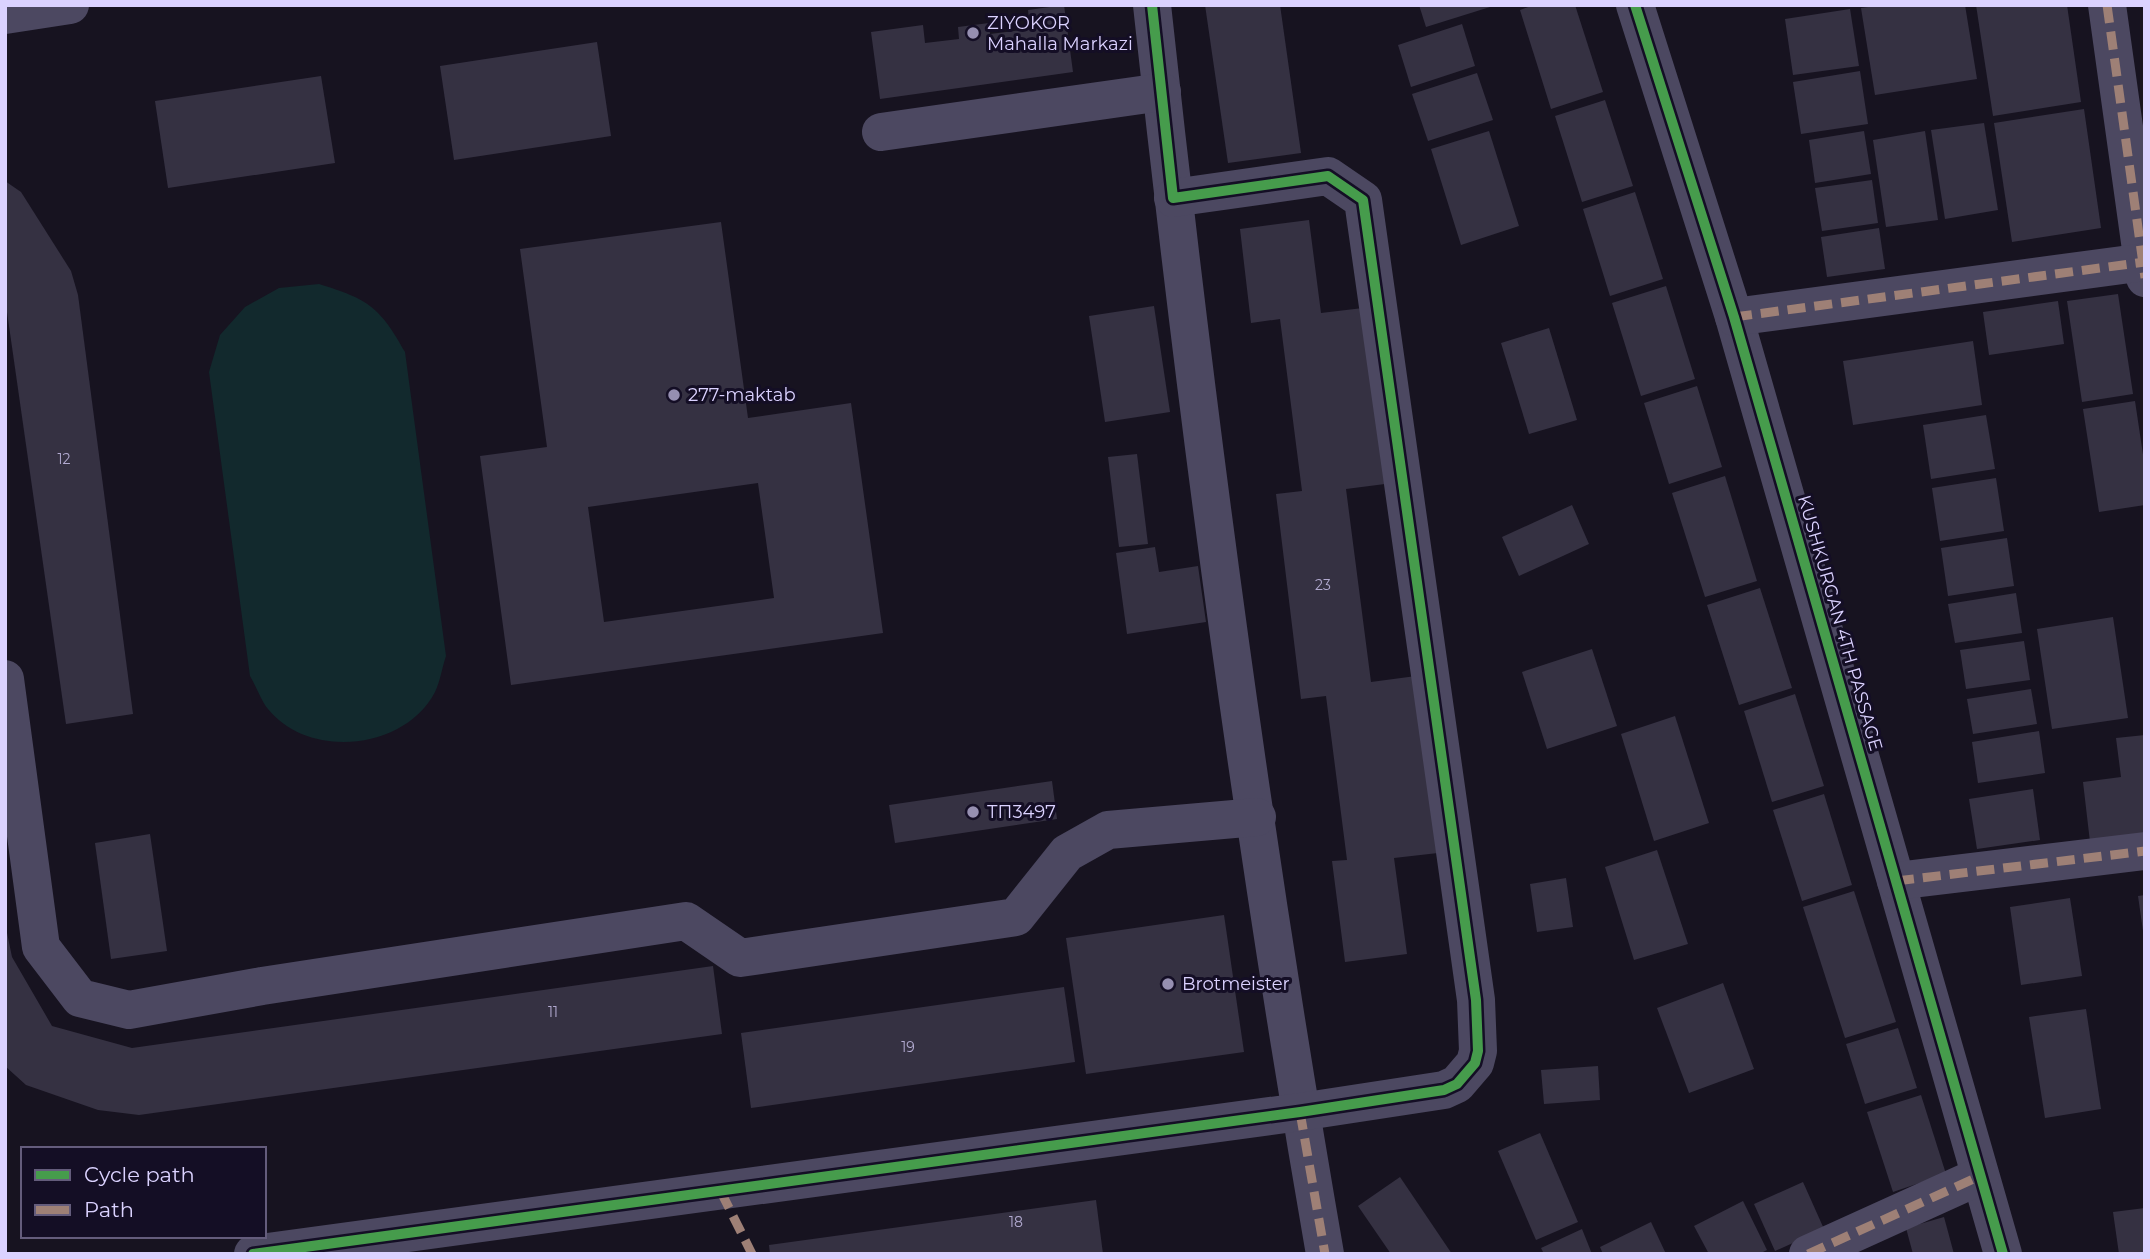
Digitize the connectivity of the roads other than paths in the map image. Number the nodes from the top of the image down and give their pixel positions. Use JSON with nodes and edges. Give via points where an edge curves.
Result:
{"nodes":[{"id":1,"x":70,"y":5,"type":"edge"},
{"id":2,"x":1152,"y":5,"type":"edge"},
{"id":3,"x":1634,"y":5,"type":"edge"},
{"id":4,"x":2107,"y":5,"type":"edge"},
{"id":5,"x":5,"y":15,"type":"edge"},
{"id":6,"x":1162,"y":92,"type":"junction"},
{"id":7,"x":881,"y":132,"type":"dead end"},
{"id":8,"x":1173,"y":198,"type":"junction"},
{"id":9,"x":2144,"y":267,"type":"edge"},
{"id":10,"x":1734,"y":317,"type":"junction"},
{"id":11,"x":5,"y":679,"type":"edge"},
{"id":12,"x":1257,"y":817,"type":"junction"},
{"id":13,"x":2145,"y":851,"type":"edge"},
{"id":14,"x":1896,"y":881,"type":"junction"},
{"id":15,"x":1300,"y":1112,"type":"junction"},
{"id":16,"x":1980,"y":1176,"type":"junction"},
{"id":17,"x":253,"y":1254,"type":"edge"},
{"id":18,"x":1325,"y":1254,"type":"edge"},
{"id":19,"x":1808,"y":1254,"type":"edge"},
{"id":20,"x":2003,"y":1254,"type":"edge"}],
"edges":[{"from":1,"to":5,"type":"street"},
{"from":2,"to":6,"type":"street"},
{"from":3,"to":10,"type":"street","name":"KUSHKURGAN 4TH PASSAGE"},
{"from":4,"to":9,"type":"street"},
{"from":6,"to":7,"type":"street"},
{"from":6,"to":8,"type":"street"},
{"from":8,"to":12,"type":"street"},
{"from":8,"to":15,"type":"street","via":[[1328,176],[1363,200],[1476,1000],[1478,1051],[1475,1063],[1457,1084],[1444,1090]]},
{"from":9,"to":10,"type":"street"},
{"from":10,"to":14,"type":"street","name":"KUSHKURGAN 4TH PASSAGE"},
{"from":11,"to":12,"type":"street","via":[[41,947],[80,998],[129,1010],[686,921],[740,958],[1016,917],[1067,853],[1108,830]]},
{"from":12,"to":15,"type":"street"},
{"from":13,"to":14,"type":"street"},
{"from":14,"to":16,"type":"street","name":"KUSHKURGAN 4TH PASSAGE"},
{"from":15,"to":17,"type":"street"},
{"from":15,"to":18,"type":"street"},
{"from":16,"to":19,"type":"street"},
{"from":16,"to":20,"type":"street","name":"KUSHKURGAN 4TH PASSAGE"}]}
